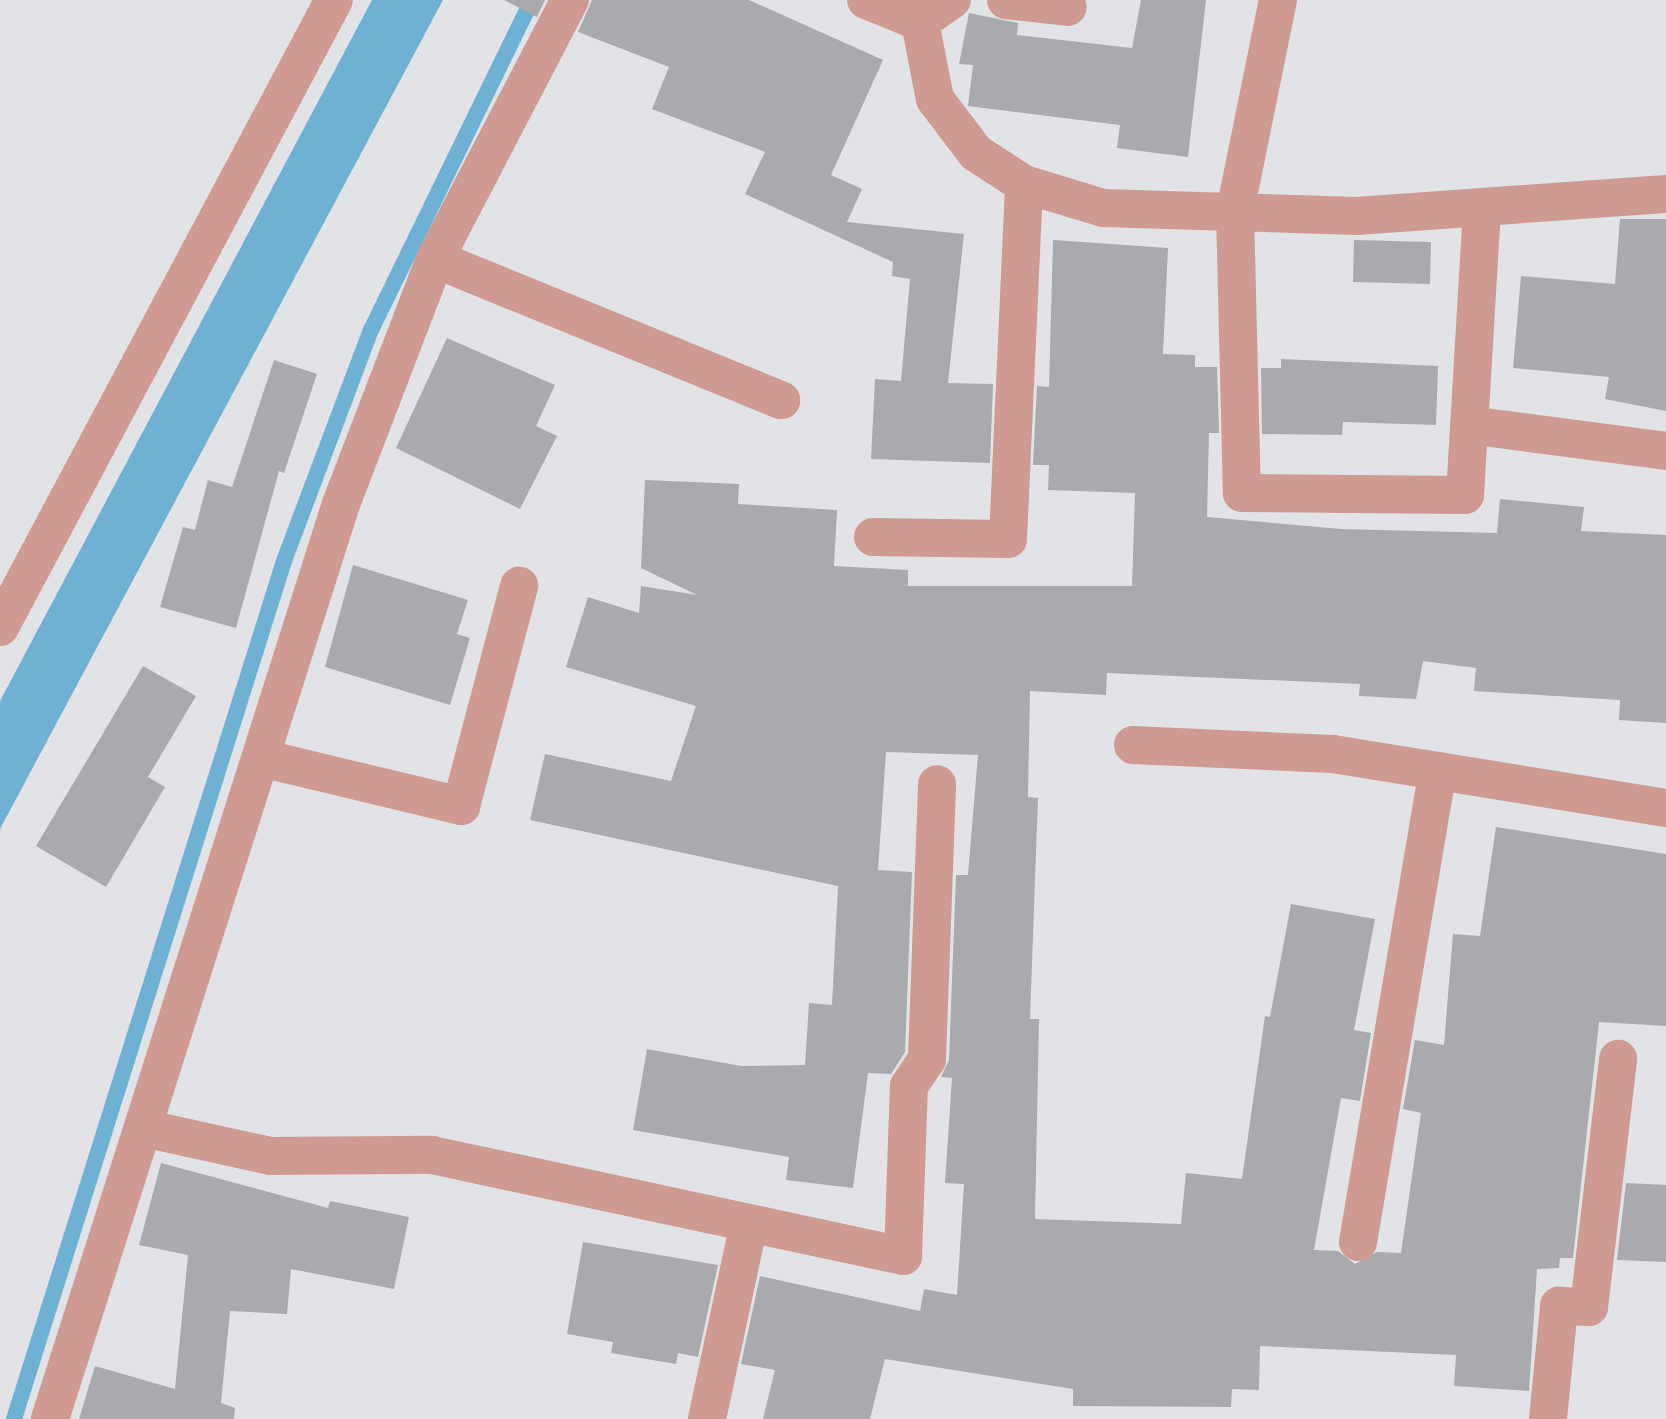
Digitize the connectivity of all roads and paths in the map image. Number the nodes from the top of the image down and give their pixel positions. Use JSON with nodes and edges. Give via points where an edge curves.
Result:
{"nodes":[{"id":1,"x":334,"y":0,"type":"edge"},
{"id":2,"x":570,"y":0,"type":"edge"},
{"id":3,"x":866,"y":0,"type":"edge"},
{"id":4,"x":952,"y":0,"type":"edge"},
{"id":5,"x":1006,"y":0,"type":"edge"},
{"id":6,"x":1278,"y":0,"type":"edge"},
{"id":7,"x":1068,"y":7,"type":"dead end"},
{"id":8,"x":920,"y":22,"type":"junction"},
{"id":9,"x":1024,"y":184,"type":"junction"},
{"id":10,"x":1666,"y":194,"type":"edge"},
{"id":11,"x":1482,"y":208,"type":"junction"},
{"id":12,"x":1235,"y":211,"type":"junction"},
{"id":13,"x":435,"y":259,"type":"junction"},
{"id":14,"x":781,"y":400,"type":"dead end"},
{"id":15,"x":1469,"y":425,"type":"junction"},
{"id":16,"x":1666,"y":451,"type":"edge"},
{"id":17,"x":873,"y":537,"type":"dead end"},
{"id":18,"x":519,"y":586,"type":"dead end"},
{"id":19,"x":0,"y":628,"type":"edge"},
{"id":20,"x":1133,"y":745,"type":"dead end"},
{"id":21,"x":261,"y":758,"type":"junction"},
{"id":22,"x":1438,"y":771,"type":"junction"},
{"id":23,"x":937,"y":783,"type":"dead end"},
{"id":24,"x":1666,"y":808,"type":"edge"},
{"id":25,"x":1618,"y":1059,"type":"dead end"},
{"id":26,"x":143,"y":1128,"type":"junction"},
{"id":27,"x":749,"y":1223,"type":"junction"},
{"id":28,"x":1358,"y":1242,"type":"dead end"},
{"id":29,"x":50,"y":1419,"type":"edge"},
{"id":30,"x":707,"y":1419,"type":"edge"},
{"id":31,"x":1548,"y":1419,"type":"edge"}],
"edges":[{"from":1,"to":19,"type":"street"},
{"from":2,"to":13,"type":"street"},
{"from":3,"to":8,"type":"street"},
{"from":4,"to":8,"type":"street"},
{"from":5,"to":7,"type":"street"},
{"from":6,"to":12,"type":"street"},
{"from":8,"to":9,"type":"street","via":[[934,99],[976,153]]},
{"from":9,"to":12,"type":"street","via":[[1103,208]]},
{"from":9,"to":17,"type":"street","via":[[1008,539]]},
{"from":10,"to":11,"type":"street"},
{"from":11,"to":12,"type":"street","via":[[1357,216]]},
{"from":11,"to":15,"type":"street"},
{"from":12,"to":15,"type":"street","via":[[1242,493],[1465,495]]},
{"from":13,"to":14,"type":"street"},
{"from":13,"to":21,"type":"street","via":[[341,504]]},
{"from":15,"to":16,"type":"street"},
{"from":18,"to":21,"type":"street","via":[[461,806]]},
{"from":20,"to":22,"type":"street","via":[[1333,754]]},
{"from":21,"to":26,"type":"street"},
{"from":22,"to":24,"type":"street"},
{"from":22,"to":28,"type":"street"},
{"from":23,"to":27,"type":"street","via":[[927,1059],[909,1086],[903,1256]]},
{"from":25,"to":31,"type":"street","via":[[1589,1307],[1559,1306]]},
{"from":26,"to":27,"type":"street","via":[[270,1156],[432,1155]]},
{"from":26,"to":29,"type":"street"},
{"from":27,"to":30,"type":"street"}]}
